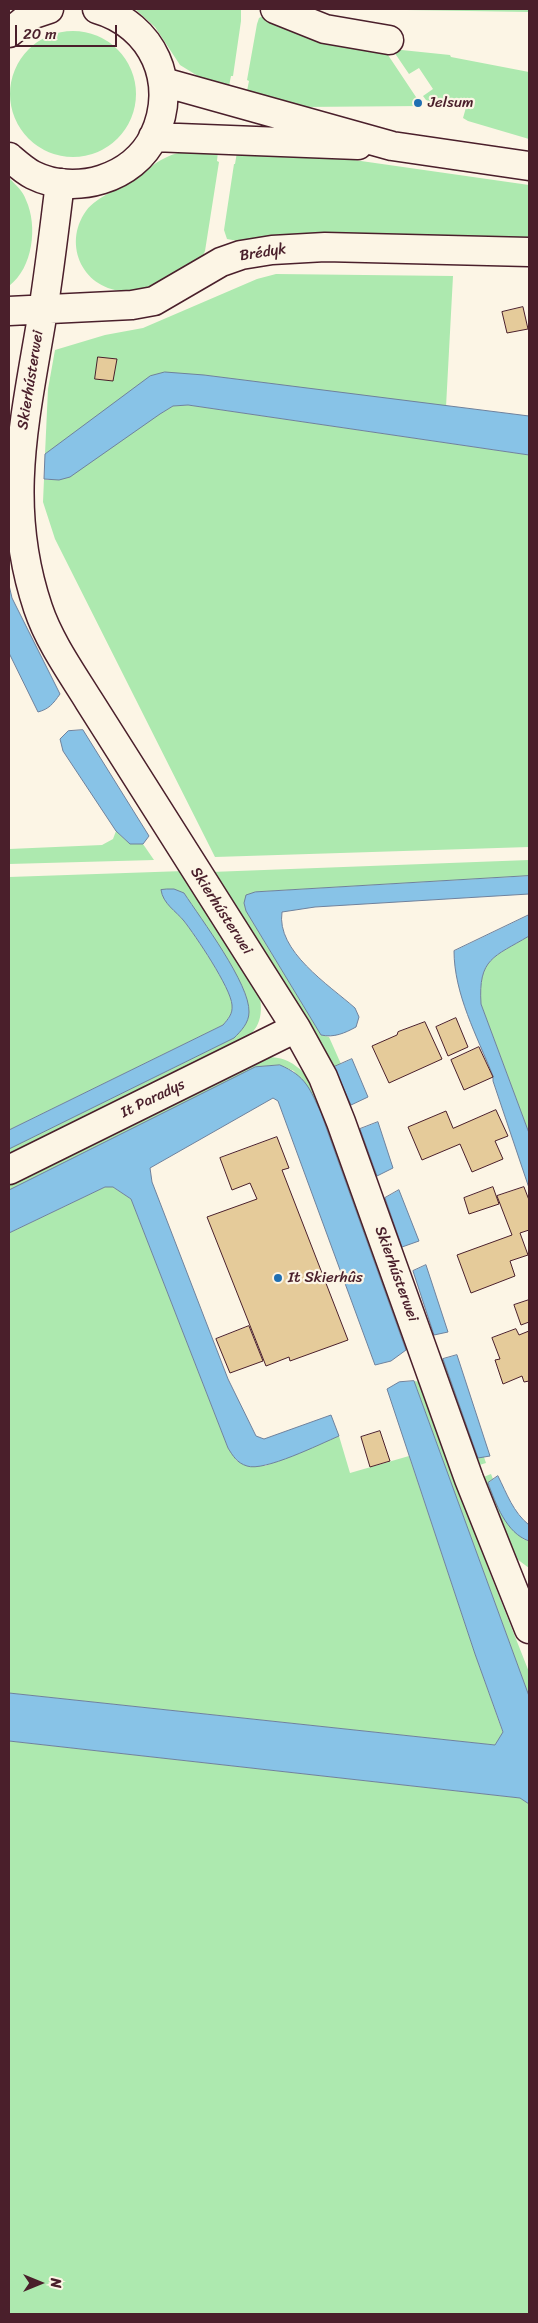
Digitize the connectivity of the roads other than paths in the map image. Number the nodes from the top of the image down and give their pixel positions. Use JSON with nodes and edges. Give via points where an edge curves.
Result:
{"nodes":[{"id":1,"x":49,"y":9,"type":"edge"},
{"id":2,"x":97,"y":9,"type":"edge"},
{"id":3,"x":276,"y":9,"type":"edge"},
{"id":4,"x":9,"y":33,"type":"edge"},
{"id":5,"x":389,"y":40,"type":"dead end"},
{"id":6,"x":162,"y":82,"type":"junction"},
{"id":7,"x":153,"y":137,"type":"junction"},
{"id":8,"x":392,"y":146,"type":"junction"},
{"id":9,"x":9,"y":157,"type":"edge"},
{"id":10,"x":529,"y":166,"type":"edge"},
{"id":11,"x":60,"y":183,"type":"junction"},
{"id":12,"x":529,"y":252,"type":"edge"},
{"id":13,"x":43,"y":308,"type":"junction"},
{"id":14,"x":9,"y":310,"type":"edge"},
{"id":15,"x":296,"y":1028,"type":"junction"},
{"id":16,"x":9,"y":1170,"type":"edge"},
{"id":17,"x":523,"y":1597,"type":"edge"},
{"id":18,"x":529,"y":1629,"type":"edge"}],
"edges":[{"from":1,"to":4,"type":"street","via":[[31,15]]},
{"from":2,"to":6,"type":"street","via":[[131,24],[156,58]]},
{"from":3,"to":5,"type":"street","via":[[325,29]]},
{"from":6,"to":7,"type":"street","via":[[161,117]]},
{"from":6,"to":8,"type":"street"},
{"from":7,"to":8,"type":"street"},
{"from":7,"to":11,"type":"street","via":[[123,170],[87,184]]},
{"from":8,"to":10,"type":"street"},
{"from":9,"to":11,"type":"street","via":[[33,175]]},
{"from":11,"to":13,"type":"street","name":"Skierhústerwei"},
{"from":12,"to":13,"type":"street","name":"Brédyk","via":[[325,247],[272,250],[221,262],[154,301],[132,305]]},
{"from":13,"to":14,"type":"street","name":"Brédyk"},
{"from":13,"to":15,"type":"street","name":"Skierhústerwei","via":[[22,438],[19,485],[21,530],[39,610],[60,655]]},
{"from":15,"to":16,"type":"street","name":"It Paradys"},
{"from":15,"to":17,"type":"street","name":"Skierhústerwei","via":[[342,1122],[469,1479]]},
{"from":17,"to":18,"type":"street","name":"Skierhústerwei"}]}
